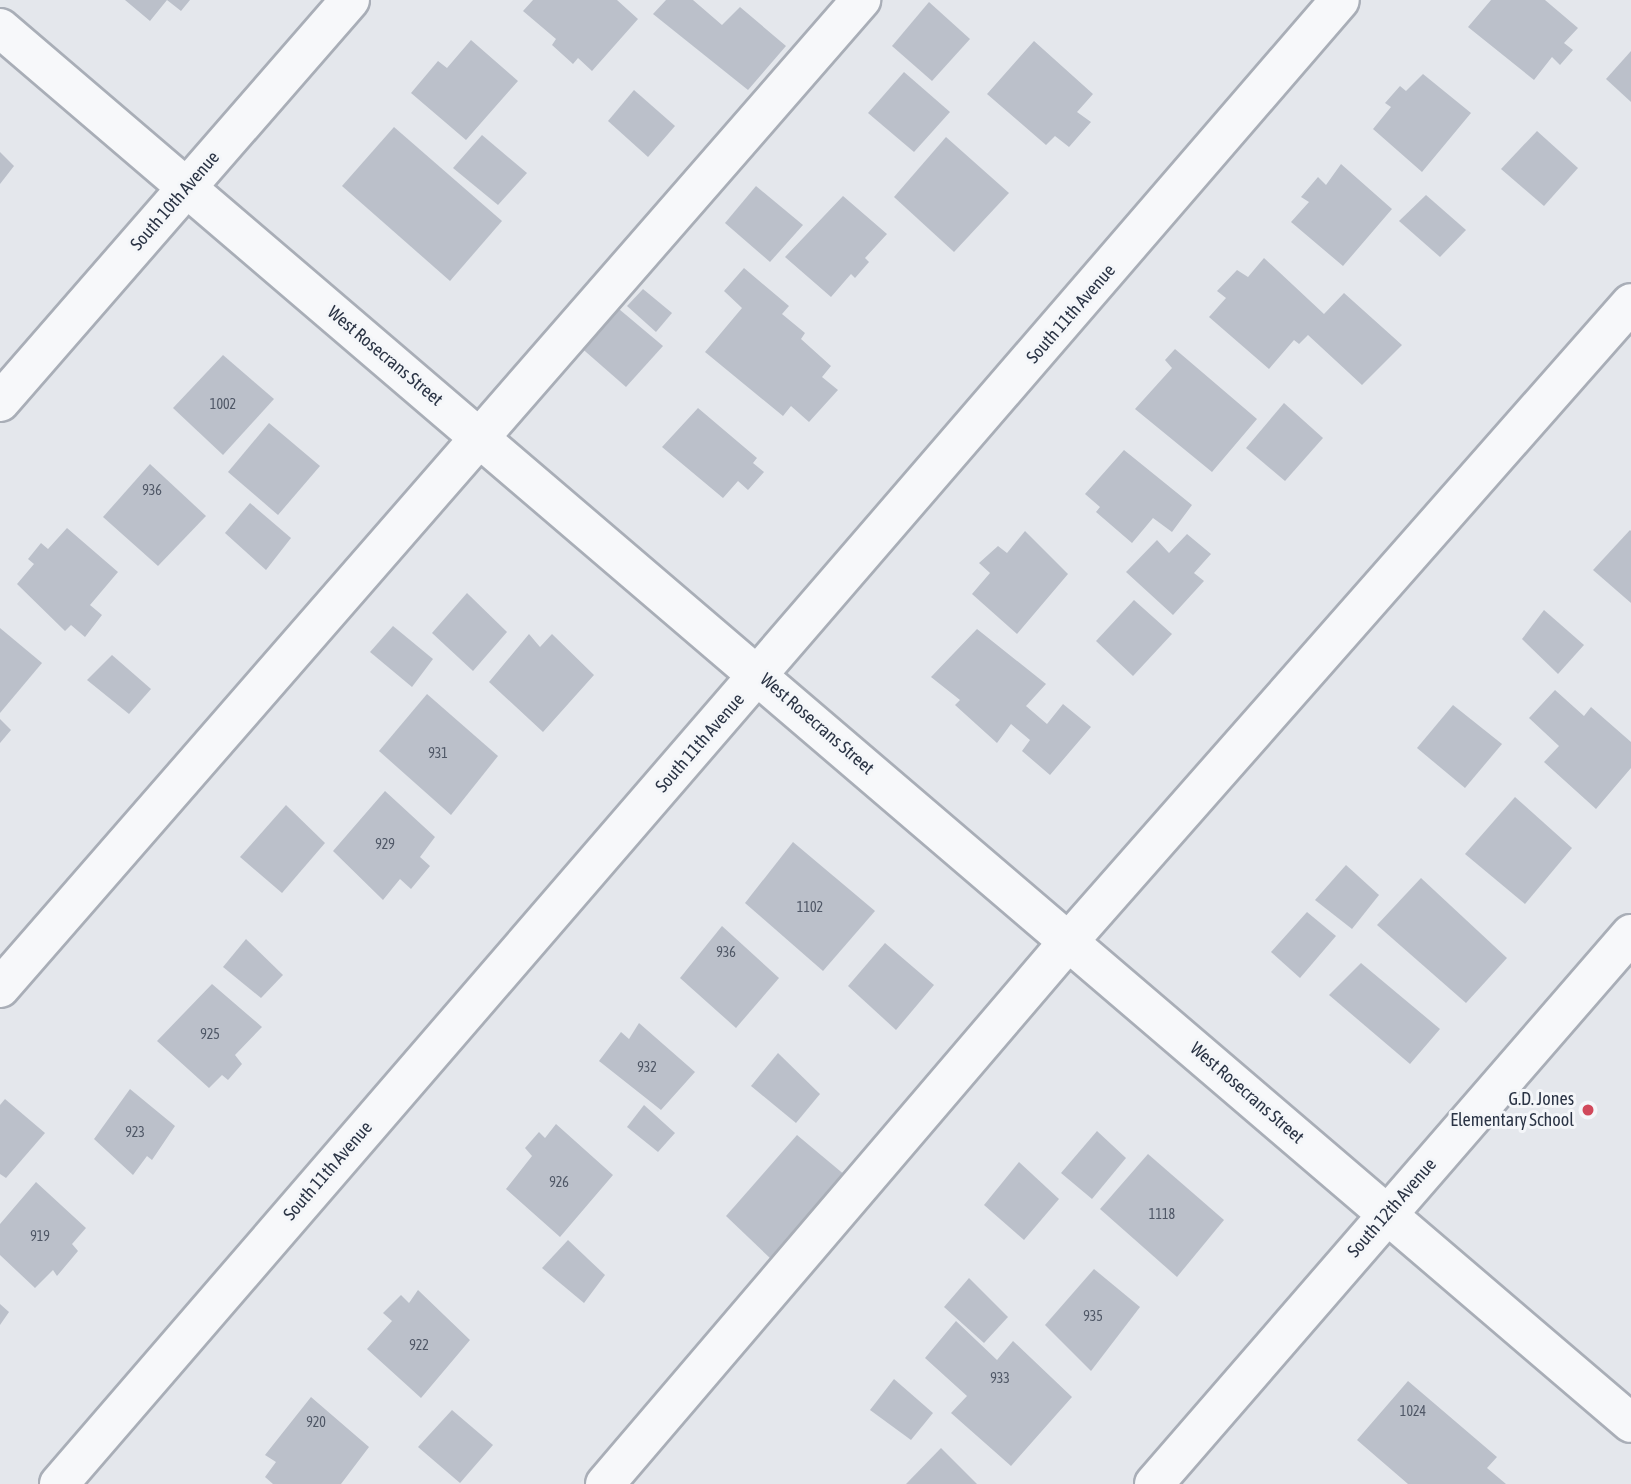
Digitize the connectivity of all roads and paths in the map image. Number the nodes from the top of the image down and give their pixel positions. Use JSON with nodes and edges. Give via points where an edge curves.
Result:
{"nodes":[{"id":1,"x":350,"y":0,"type":"edge"},
{"id":2,"x":860,"y":0,"type":"edge"},
{"id":3,"x":1340,"y":0,"type":"edge"},
{"id":4,"x":0,"y":28,"type":"edge"},
{"id":5,"x":187,"y":188,"type":"junction"},
{"id":6,"x":1631,"y":303,"type":"edge"},
{"id":7,"x":0,"y":402,"type":"edge"},
{"id":8,"x":479,"y":436,"type":"junction"},
{"id":9,"x":759,"y":675,"type":"junction"},
{"id":10,"x":1631,"y":934,"type":"edge"},
{"id":11,"x":1069,"y":941,"type":"junction"},
{"id":12,"x":0,"y":988,"type":"edge"},
{"id":13,"x":1388,"y":1213,"type":"junction"},
{"id":14,"x":1631,"y":1423,"type":"edge"},
{"id":15,"x":59,"y":1484,"type":"edge"},
{"id":16,"x":605,"y":1484,"type":"edge"},
{"id":17,"x":1154,"y":1484,"type":"edge"}],
"edges":[{"from":1,"to":5,"type":"street","name":"South 10th Avenue"},
{"from":2,"to":8,"type":"street"},
{"from":3,"to":9,"type":"street","name":"South 11th Avenue"},
{"from":4,"to":5,"type":"street","name":"West Rosecrans Street"},
{"from":5,"to":7,"type":"street","name":"South 10th Avenue"},
{"from":5,"to":8,"type":"street","name":"West Rosecrans Street"},
{"from":6,"to":11,"type":"street"},
{"from":8,"to":9,"type":"street","name":"West Rosecrans Street"},
{"from":8,"to":12,"type":"street"},
{"from":9,"to":11,"type":"street","name":"West Rosecrans Street"},
{"from":9,"to":15,"type":"street","name":"South 11th Avenue"},
{"from":10,"to":13,"type":"street","name":"South 12th Avenue"},
{"from":11,"to":13,"type":"street","name":"West Rosecrans Street"},
{"from":11,"to":16,"type":"street"},
{"from":13,"to":14,"type":"street","name":"West Rosecrans Street"},
{"from":13,"to":17,"type":"street","name":"South 12th Avenue"}]}
